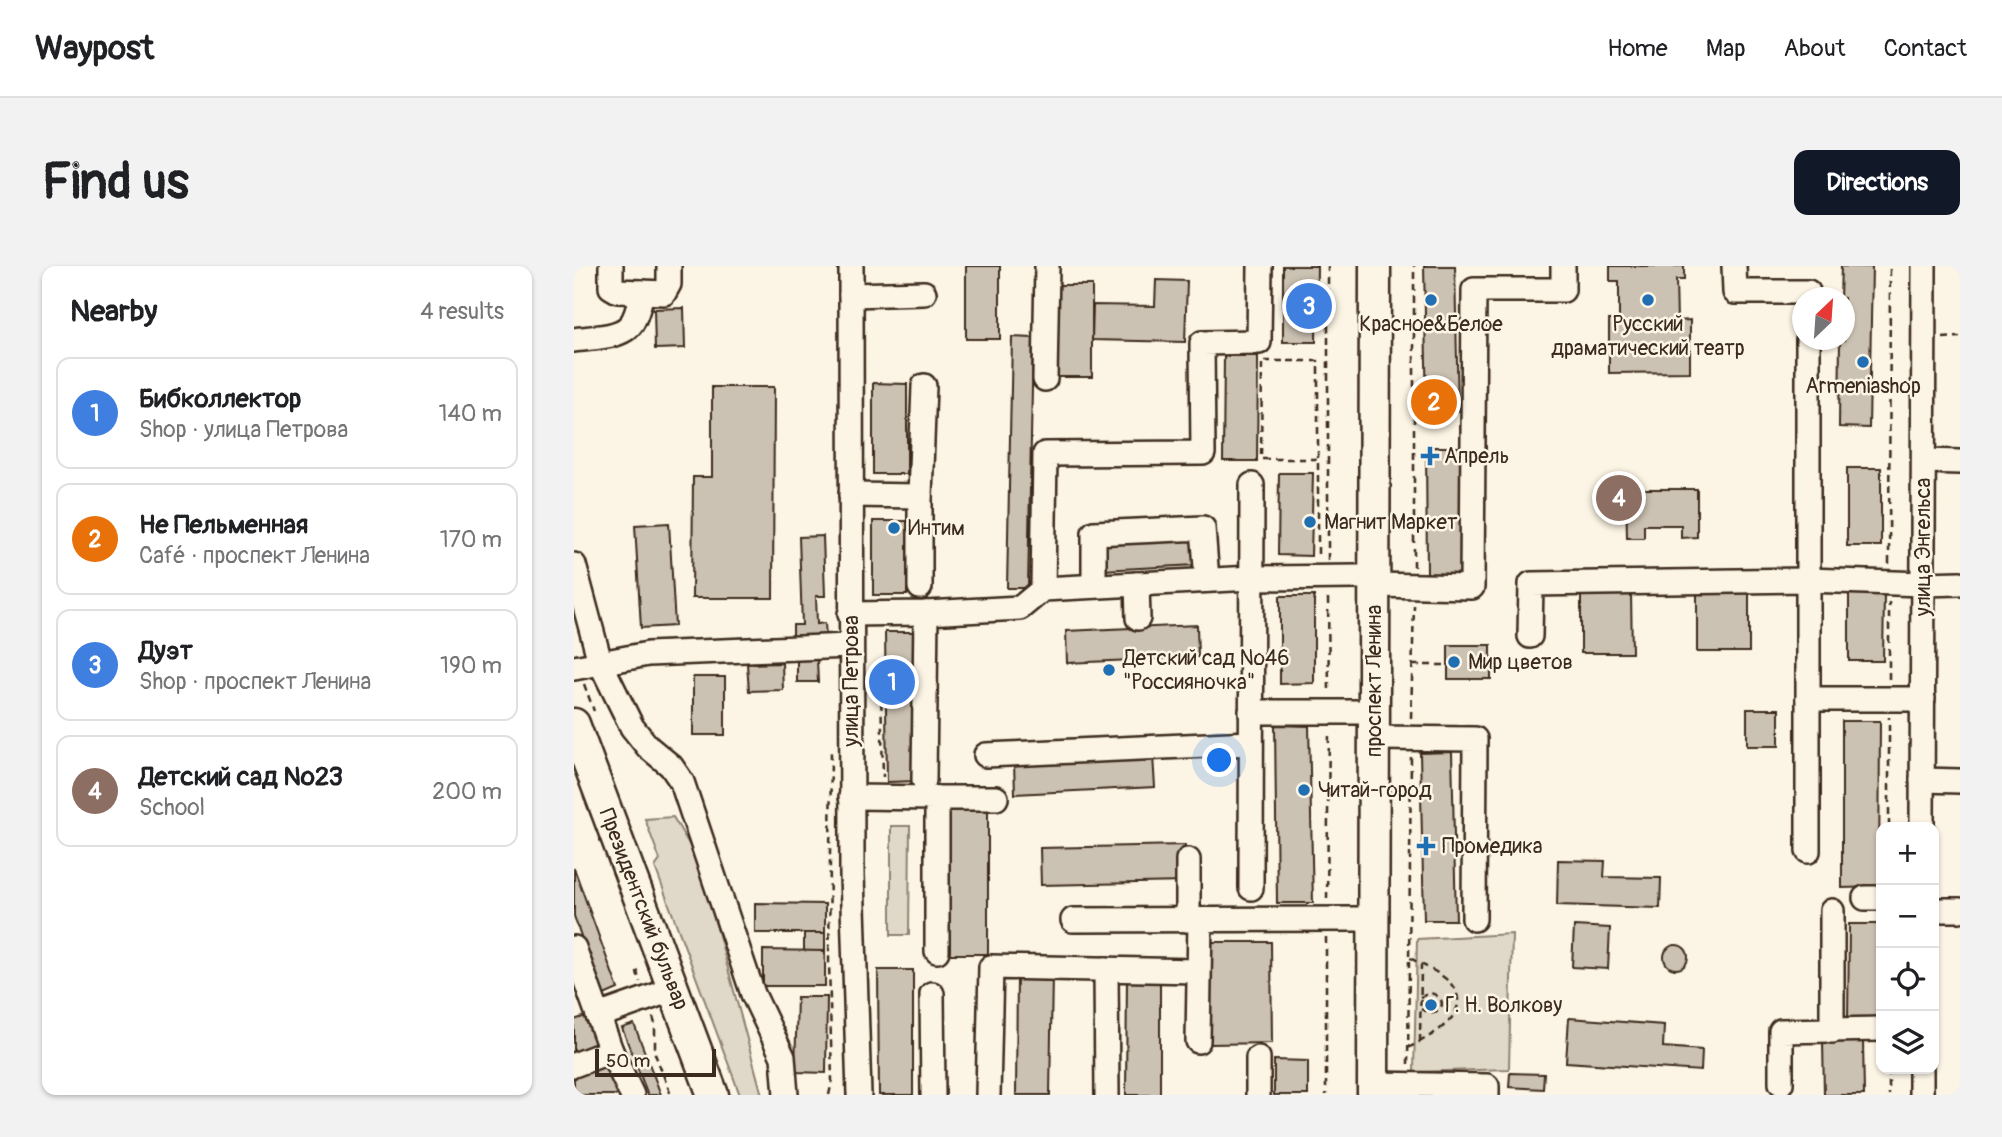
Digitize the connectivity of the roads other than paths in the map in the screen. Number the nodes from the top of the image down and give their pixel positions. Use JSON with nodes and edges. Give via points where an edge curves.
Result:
{"nodes":[{"id":1,"x":611,"y":266,"type":"edge"},
{"id":2,"x":669,"y":266,"type":"edge"},
{"id":3,"x":851,"y":266,"type":"edge"},
{"id":4,"x":1046,"y":266,"type":"edge"},
{"id":5,"x":1260,"y":266,"type":"edge"},
{"id":6,"x":1359,"y":266,"type":"edge"},
{"id":7,"x":1375,"y":266,"type":"edge"},
{"id":8,"x":1563,"y":266,"type":"edge"},
{"id":9,"x":1734,"y":266,"type":"edge"},
{"id":10,"x":1924,"y":266,"type":"edge"},
{"id":11,"x":642,"y":292,"type":"junction"},
{"id":12,"x":1792,"y":292,"type":"edge"},
{"id":13,"x":924,"y":293,"type":"dead end"},
{"id":14,"x":851,"y":295,"type":"junction"},
{"id":15,"x":574,"y":340,"type":"edge"},
{"id":16,"x":1808,"y":350,"type":"edge"},
{"id":17,"x":1045,"y":379,"type":"dead end"},
{"id":18,"x":924,"y":386,"type":"dead end"},
{"id":19,"x":1924,"y":461,"type":"junction"},
{"id":20,"x":1960,"y":462,"type":"edge"},
{"id":21,"x":1252,"y":485,"type":"dead end"},
{"id":22,"x":851,"y":495,"type":"junction"},
{"id":23,"x":920,"y":496,"type":"junction"},
{"id":24,"x":574,"y":565,"type":"edge"},
{"id":25,"x":1252,"y":578,"type":"junction"},
{"id":26,"x":1207,"y":580,"type":"junction"},
{"id":27,"x":1808,"y":580,"type":"junction"},
{"id":28,"x":1366,"y":581,"type":"junction"},
{"id":29,"x":1960,"y":583,"type":"edge"},
{"id":30,"x":1137,"y":584,"type":"junction"},
{"id":31,"x":1923,"y":584,"type":"junction"},
{"id":32,"x":1094,"y":586,"type":"junction"},
{"id":33,"x":920,"y":587,"type":"dead end"},
{"id":34,"x":1043,"y":589,"type":"junction"},
{"id":35,"x":926,"y":613,"type":"junction"},
{"id":36,"x":850,"y":614,"type":"junction"},
{"id":37,"x":1138,"y":618,"type":"dead end"},
{"id":38,"x":1530,"y":636,"type":"dead end"},
{"id":39,"x":850,"y":646,"type":"junction"},
{"id":40,"x":600,"y":663,"type":"junction"},
{"id":41,"x":574,"y":668,"type":"edge"},
{"id":42,"x":1808,"y":699,"type":"junction"},
{"id":43,"x":1923,"y":699,"type":"junction"},
{"id":44,"x":1251,"y":712,"type":"junction"},
{"id":45,"x":1359,"y":712,"type":"junction"},
{"id":46,"x":574,"y":724,"type":"edge"},
{"id":47,"x":1375,"y":738,"type":"junction"},
{"id":48,"x":1251,"y":743,"type":"junction"},
{"id":49,"x":986,"y":755,"type":"dead end"},
{"id":50,"x":574,"y":769,"type":"edge"},
{"id":51,"x":1922,"y":780,"type":"junction"},
{"id":52,"x":1960,"y":781,"type":"edge"},
{"id":53,"x":931,"y":789,"type":"junction"},
{"id":54,"x":851,"y":797,"type":"junction"},
{"id":55,"x":996,"y":798,"type":"dead end"},
{"id":56,"x":1922,"y":822,"type":"edge"},
{"id":57,"x":1808,"y":851,"type":"dead end"},
{"id":58,"x":1188,"y":860,"type":"dead end"},
{"id":59,"x":1251,"y":888,"type":"dead end"},
{"id":60,"x":1939,"y":910,"type":"edge"},
{"id":61,"x":1960,"y":910,"type":"edge"},
{"id":62,"x":1832,"y":911,"type":"dead end"},
{"id":63,"x":1358,"y":919,"type":"junction"},
{"id":64,"x":1474,"y":919,"type":"dead end"},
{"id":65,"x":1073,"y":920,"type":"dead end"},
{"id":66,"x":1194,"y":920,"type":"junction"},
{"id":67,"x":937,"y":951,"type":"dead end"},
{"id":68,"x":575,"y":954,"type":"edge"},
{"id":69,"x":1106,"y":969,"type":"junction"},
{"id":70,"x":1198,"y":971,"type":"junction"},
{"id":71,"x":932,"y":994,"type":"dead end"},
{"id":72,"x":653,"y":996,"type":"junction"},
{"id":73,"x":588,"y":1010,"type":"edge"},
{"id":74,"x":1876,"y":1029,"type":"edge"},
{"id":75,"x":1832,"y":1031,"type":"junction"},
{"id":76,"x":1198,"y":1041,"type":"dead end"},
{"id":77,"x":611,"y":1051,"type":"junction"},
{"id":78,"x":1258,"y":1058,"type":"dead end"},
{"id":79,"x":574,"y":1065,"type":"edge"},
{"id":80,"x":1921,"y":1074,"type":"edge"},
{"id":81,"x":1781,"y":1083,"type":"dead end"},
{"id":82,"x":1368,"y":1091,"type":"edge"},
{"id":83,"x":629,"y":1094,"type":"edge"},
{"id":84,"x":697,"y":1095,"type":"edge"},
{"id":85,"x":713,"y":1095,"type":"edge"},
{"id":86,"x":786,"y":1095,"type":"edge"},
{"id":87,"x":859,"y":1095,"type":"edge"},
{"id":88,"x":933,"y":1095,"type":"edge"},
{"id":89,"x":988,"y":1095,"type":"edge"},
{"id":90,"x":1107,"y":1095,"type":"edge"},
{"id":91,"x":1258,"y":1095,"type":"edge"},
{"id":92,"x":1487,"y":1095,"type":"edge"},
{"id":93,"x":1921,"y":1095,"type":"edge"}],
"edges":[{"from":1,"to":11,"type":"street","via":[[611,287]]},
{"from":2,"to":11,"type":"street","via":[[664,293]]},
{"from":3,"to":14,"type":"street","name":"улица Петрова"},
{"from":4,"to":17,"type":"street"},
{"from":5,"to":34,"type":"street","via":[[1259,342],[1202,343],[1203,453],[1045,454]]},
{"from":6,"to":28,"type":"main road","name":"проспект Ленина"},
{"from":7,"to":28,"type":"main road","name":"проспект Ленина"},
{"from":8,"to":28,"type":"street","via":[[1563,290],[1474,290],[1472,587]]},
{"from":9,"to":12,"type":"street","via":[[1735,292]]},
{"from":10,"to":19,"type":"street","name":"улица Энгельса"},
{"from":11,"to":15,"type":"street","via":[[629,328]]},
{"from":13,"to":14,"type":"street"},
{"from":14,"to":22,"type":"street","name":"улица Петрова"},
{"from":16,"to":27,"type":"street"},
{"from":18,"to":23,"type":"street"},
{"from":19,"to":20,"type":"street"},
{"from":19,"to":31,"type":"street","name":"улица Энгельса"},
{"from":21,"to":25,"type":"street"},
{"from":22,"to":23,"type":"street"},
{"from":22,"to":36,"type":"street","name":"улица Петрова"},
{"from":23,"to":33,"type":"street"},
{"from":24,"to":40,"type":"street"},
{"from":25,"to":26,"type":"street"},
{"from":25,"to":28,"type":"street"},
{"from":25,"to":44,"type":"street"},
{"from":26,"to":30,"type":"street"},
{"from":26,"to":32,"type":"street","via":[[1203,528],[1094,533]]},
{"from":27,"to":31,"type":"street"},
{"from":27,"to":38,"type":"street","via":[[1531,584]]},
{"from":27,"to":42,"type":"street"},
{"from":28,"to":45,"type":"main road","name":"проспект Ленина"},
{"from":28,"to":47,"type":"main road","name":"проспект Ленина"},
{"from":29,"to":31,"type":"street"},
{"from":30,"to":32,"type":"street"},
{"from":30,"to":37,"type":"street"},
{"from":31,"to":43,"type":"street","name":"улица Энгельса"},
{"from":32,"to":34,"type":"street"},
{"from":34,"to":35,"type":"street","via":[[1020,608]]},
{"from":35,"to":36,"type":"street"},
{"from":35,"to":53,"type":"street"},
{"from":36,"to":39,"type":"street","name":"улица Петрова"},
{"from":39,"to":40,"type":"street","via":[[648,654]]},
{"from":39,"to":54,"type":"street","name":"улица Петрова"},
{"from":40,"to":41,"type":"street"},
{"from":40,"to":86,"type":"street","via":[[632,727],[682,782],[753,994],[783,1056]]},
{"from":42,"to":43,"type":"street"},
{"from":42,"to":57,"type":"street"},
{"from":43,"to":51,"type":"street","name":"улица Энгельса"},
{"from":44,"to":45,"type":"street"},
{"from":44,"to":48,"type":"street"},
{"from":45,"to":63,"type":"main road","name":"проспект Ленина"},
{"from":46,"to":85,"type":"main road","name":"Президентский бульвар"},
{"from":47,"to":64,"type":"street","via":[[1475,739]]},
{"from":47,"to":82,"type":"main road","name":"проспект Ленина"},
{"from":48,"to":49,"type":"street"},
{"from":48,"to":59,"type":"street"},
{"from":50,"to":72,"type":"main road","name":"Президентский бульвар"},
{"from":51,"to":52,"type":"street"},
{"from":51,"to":56,"type":"street","name":"улица Энгельса"},
{"from":53,"to":54,"type":"street"},
{"from":53,"to":55,"type":"street"},
{"from":53,"to":67,"type":"street"},
{"from":54,"to":87,"type":"street","name":"улица Петрова"},
{"from":58,"to":66,"type":"street"},
{"from":60,"to":61,"type":"street"},
{"from":62,"to":75,"type":"street"},
{"from":63,"to":66,"type":"street"},
{"from":63,"to":82,"type":"main road","name":"проспект Ленина"},
{"from":65,"to":66,"type":"street"},
{"from":66,"to":70,"type":"street"},
{"from":68,"to":73,"type":"street"},
{"from":69,"to":70,"type":"street"},
{"from":69,"to":89,"type":"street","via":[[991,967]]},
{"from":69,"to":90,"type":"street"},
{"from":70,"to":76,"type":"street"},
{"from":71,"to":88,"type":"street"},
{"from":72,"to":73,"type":"street"},
{"from":72,"to":84,"type":"main road","name":"Президентский бульвар"},
{"from":73,"to":77,"type":"street"},
{"from":74,"to":75,"type":"street"},
{"from":75,"to":81,"type":"street","via":[[1781,1031]]},
{"from":77,"to":79,"type":"street"},
{"from":77,"to":83,"type":"street"},
{"from":78,"to":91,"type":"street"},
{"from":80,"to":93,"type":"street"},
{"from":82,"to":92,"type":"street","via":[[1408,1085],[1487,1086]]}]}
